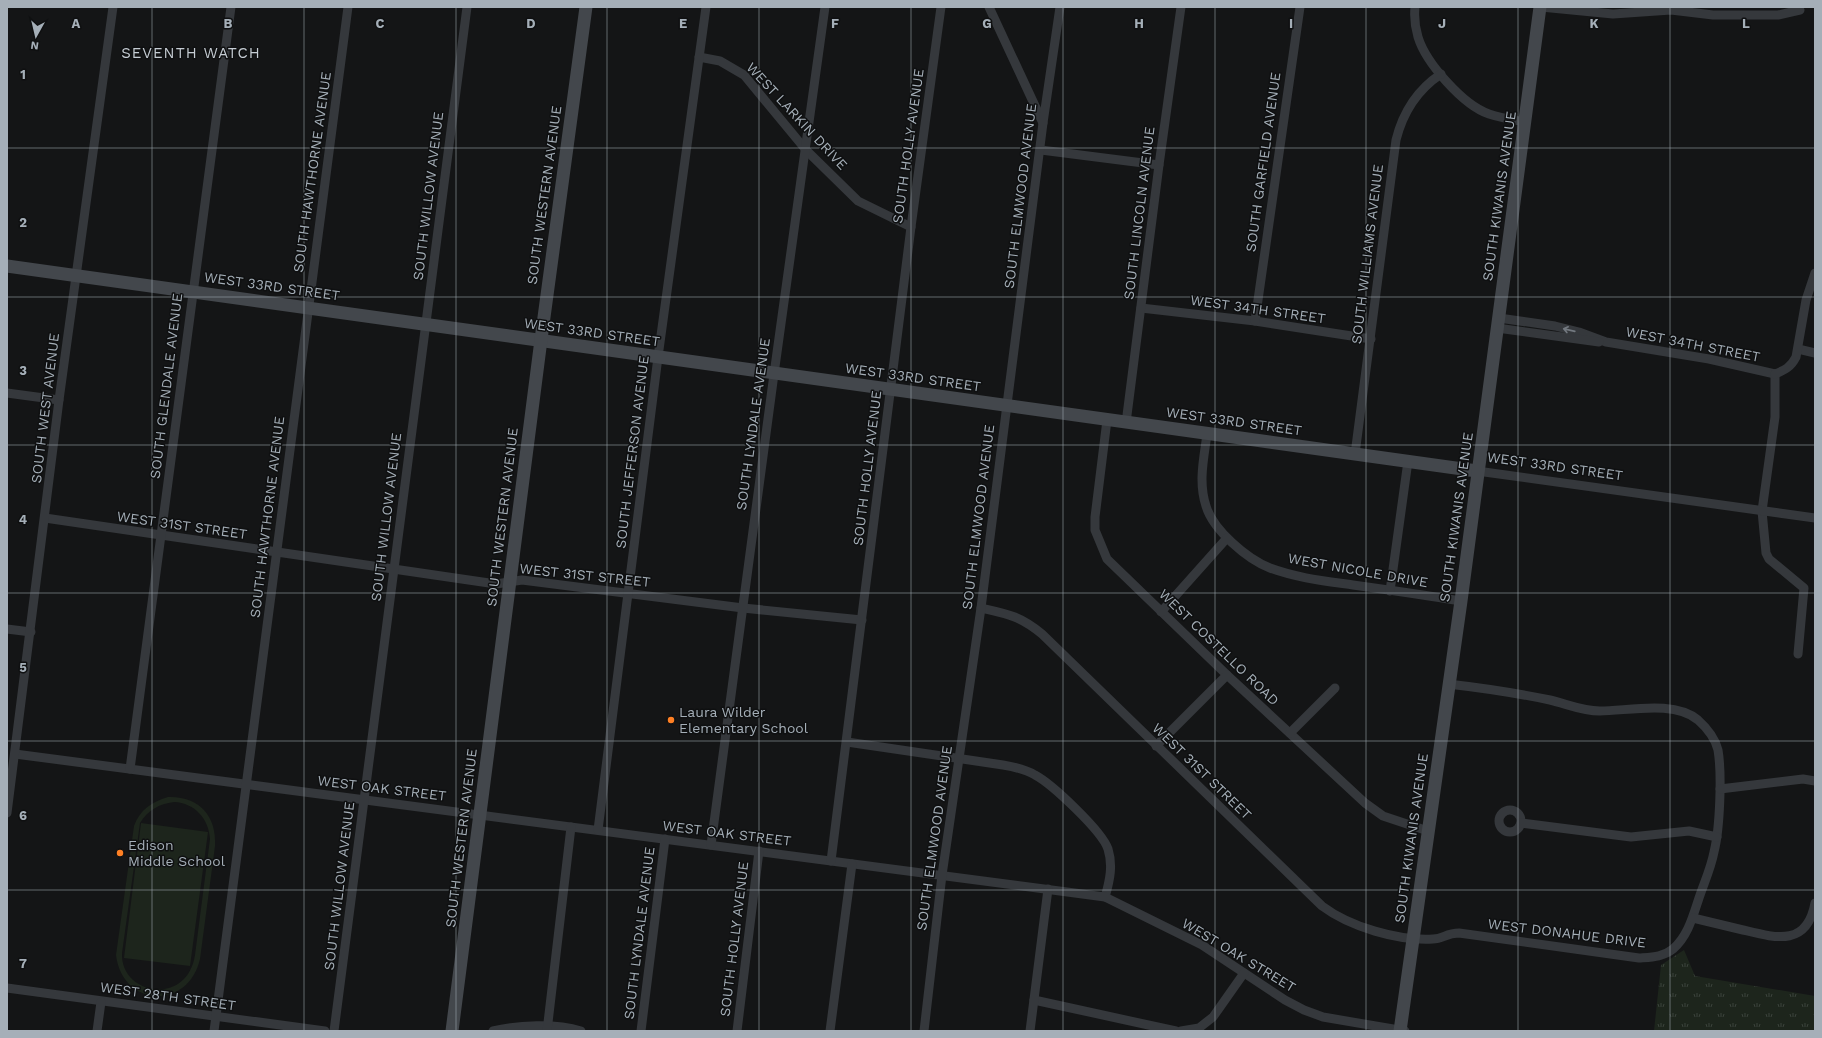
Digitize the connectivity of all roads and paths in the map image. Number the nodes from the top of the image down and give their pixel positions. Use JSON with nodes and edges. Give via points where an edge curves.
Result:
{"nodes":[{"id":1,"x":113,"y":7,"type":"edge"},
{"id":2,"x":230,"y":7,"type":"edge"},
{"id":3,"x":348,"y":7,"type":"edge"},
{"id":4,"x":467,"y":7,"type":"edge"},
{"id":5,"x":586,"y":7,"type":"edge"},
{"id":6,"x":706,"y":7,"type":"edge"},
{"id":7,"x":825,"y":7,"type":"edge"},
{"id":8,"x":942,"y":7,"type":"edge"},
{"id":9,"x":989,"y":7,"type":"edge"},
{"id":10,"x":1060,"y":7,"type":"edge"},
{"id":11,"x":1181,"y":7,"type":"edge"},
{"id":12,"x":1300,"y":7,"type":"edge"},
{"id":13,"x":1415,"y":7,"type":"edge"},
{"id":14,"x":1541,"y":7,"type":"edge"},
{"id":15,"x":1800,"y":10,"type":"dead end"},
{"id":16,"x":700,"y":57,"type":"junction"},
{"id":17,"x":1441,"y":74,"type":"junction"},
{"id":18,"x":1525,"y":122,"type":"junction"},
{"id":19,"x":1043,"y":123,"type":"junction"},
{"id":20,"x":806,"y":150,"type":"junction"},
{"id":21,"x":1041,"y":150,"type":"junction"},
{"id":22,"x":1158,"y":165,"type":"junction"},
{"id":23,"x":911,"y":227,"type":"junction"},
{"id":24,"x":7,"y":266,"type":"edge"},
{"id":25,"x":1815,"y":273,"type":"edge"},
{"id":26,"x":76,"y":275,"type":"junction"},
{"id":27,"x":193,"y":291,"type":"junction"},
{"id":28,"x":308,"y":308,"type":"junction"},
{"id":29,"x":1141,"y":308,"type":"junction"},
{"id":30,"x":1255,"y":322,"type":"junction"},
{"id":31,"x":1498,"y":323,"type":"junction"},
{"id":32,"x":426,"y":324,"type":"junction"},
{"id":33,"x":1370,"y":339,"type":"junction"},
{"id":34,"x":541,"y":341,"type":"junction"},
{"id":35,"x":1798,"y":349,"type":"junction"},
{"id":36,"x":1815,"y":353,"type":"edge"},
{"id":37,"x":658,"y":357,"type":"junction"},
{"id":38,"x":774,"y":374,"type":"junction"},
{"id":39,"x":1775,"y":374,"type":"junction"},
{"id":40,"x":891,"y":390,"type":"junction"},
{"id":41,"x":7,"y":393,"type":"edge"},
{"id":42,"x":59,"y":400,"type":"junction"},
{"id":43,"x":1006,"y":406,"type":"junction"},
{"id":44,"x":1107,"y":420,"type":"junction"},
{"id":45,"x":1126,"y":423,"type":"junction"},
{"id":46,"x":1207,"y":434,"type":"junction"},
{"id":47,"x":1355,"y":454,"type":"junction"},
{"id":48,"x":1408,"y":461,"type":"junction"},
{"id":49,"x":1477,"y":471,"type":"junction"},
{"id":50,"x":1762,"y":511,"type":"junction"},
{"id":51,"x":45,"y":518,"type":"junction"},
{"id":52,"x":1815,"y":518,"type":"edge"},
{"id":53,"x":161,"y":536,"type":"junction"},
{"id":54,"x":1227,"y":538,"type":"junction"},
{"id":55,"x":276,"y":552,"type":"junction"},
{"id":56,"x":393,"y":570,"type":"junction"},
{"id":57,"x":510,"y":582,"type":"junction"},
{"id":58,"x":1390,"y":591,"type":"junction"},
{"id":59,"x":628,"y":593,"type":"junction"},
{"id":60,"x":1461,"y":600,"type":"junction"},
{"id":61,"x":743,"y":608,"type":"junction"},
{"id":62,"x":981,"y":608,"type":"junction"},
{"id":63,"x":1161,"y":612,"type":"junction"},
{"id":64,"x":862,"y":620,"type":"junction"},
{"id":65,"x":7,"y":629,"type":"edge"},
{"id":66,"x":31,"y":632,"type":"junction"},
{"id":67,"x":1798,"y":654,"type":"dead end"},
{"id":68,"x":1227,"y":675,"type":"junction"},
{"id":69,"x":1448,"y":684,"type":"junction"},
{"id":70,"x":1335,"y":688,"type":"dead end"},
{"id":71,"x":1290,"y":733,"type":"junction"},
{"id":72,"x":847,"y":742,"type":"junction"},
{"id":73,"x":1156,"y":746,"type":"junction"},
{"id":74,"x":15,"y":754,"type":"junction"},
{"id":75,"x":959,"y":759,"type":"junction"},
{"id":76,"x":130,"y":769,"type":"junction"},
{"id":77,"x":10,"y":773,"type":"edge"},
{"id":78,"x":1815,"y":781,"type":"edge"},
{"id":79,"x":248,"y":784,"type":"junction"},
{"id":80,"x":1720,"y":789,"type":"junction"},
{"id":81,"x":364,"y":800,"type":"junction"},
{"id":82,"x":7,"y":813,"type":"edge"},
{"id":83,"x":480,"y":815,"type":"junction"},
{"id":84,"x":1521,"y":823,"type":"dead end"},
{"id":85,"x":571,"y":827,"type":"junction"},
{"id":86,"x":598,"y":830,"type":"junction"},
{"id":87,"x":1428,"y":831,"type":"junction"},
{"id":88,"x":1717,"y":837,"type":"junction"},
{"id":89,"x":665,"y":839,"type":"junction"},
{"id":90,"x":711,"y":845,"type":"junction"},
{"id":91,"x":759,"y":851,"type":"junction"},
{"id":92,"x":831,"y":861,"type":"junction"},
{"id":93,"x":852,"y":864,"type":"junction"},
{"id":94,"x":942,"y":876,"type":"junction"},
{"id":95,"x":1048,"y":889,"type":"junction"},
{"id":96,"x":1105,"y":897,"type":"junction"},
{"id":97,"x":1815,"y":904,"type":"edge"},
{"id":98,"x":1693,"y":918,"type":"junction"},
{"id":99,"x":1413,"y":939,"type":"junction"},
{"id":100,"x":1244,"y":973,"type":"junction"},
{"id":101,"x":7,"y":988,"type":"edge"},
{"id":102,"x":1034,"y":1000,"type":"junction"},
{"id":103,"x":101,"y":1002,"type":"junction"},
{"id":104,"x":216,"y":1017,"type":"junction"},
{"id":105,"x":547,"y":1029,"type":"edge"},
{"id":106,"x":1402,"y":1030,"type":"edge"},
{"id":107,"x":97,"y":1031,"type":"edge"},
{"id":108,"x":214,"y":1031,"type":"edge"},
{"id":109,"x":325,"y":1031,"type":"edge"},
{"id":110,"x":334,"y":1031,"type":"edge"},
{"id":111,"x":452,"y":1031,"type":"edge"},
{"id":112,"x":492,"y":1031,"type":"edge"},
{"id":113,"x":581,"y":1031,"type":"edge"},
{"id":114,"x":641,"y":1031,"type":"edge"},
{"id":115,"x":737,"y":1031,"type":"edge"},
{"id":116,"x":830,"y":1031,"type":"edge"},
{"id":117,"x":924,"y":1031,"type":"edge"},
{"id":118,"x":1030,"y":1031,"type":"edge"},
{"id":119,"x":1176,"y":1031,"type":"edge"},
{"id":120,"x":1181,"y":1031,"type":"edge"}],
"edges":[{"from":1,"to":26,"type":"street","name":"SOUTH WEST AVENUE"},
{"from":2,"to":27,"type":"street","name":"SOUTH GLENDALE AVENUE"},
{"from":3,"to":28,"type":"street","name":"SOUTH HAWTHORNE AVENUE"},
{"from":4,"to":32,"type":"street","name":"SOUTH WILLOW AVENUE"},
{"from":5,"to":34,"type":"street","name":"SOUTH WESTERN AVENUE"},
{"from":6,"to":16,"type":"street","name":"SOUTH JEFFERSON AVENUE"},
{"from":7,"to":20,"type":"street","name":"SOUTH LYNDALE AVENUE"},
{"from":8,"to":23,"type":"street","name":"SOUTH HOLLY AVENUE"},
{"from":9,"to":19,"type":"street"},
{"from":10,"to":19,"type":"street","name":"SOUTH ELMWOOD AVENUE"},
{"from":11,"to":22,"type":"street","name":"SOUTH LINCOLN AVENUE"},
{"from":12,"to":30,"type":"street","name":"SOUTH GARFIELD AVENUE"},
{"from":13,"to":17,"type":"street","via":[[1418,38],[1428,58]]},
{"from":14,"to":15,"type":"street","via":[[1613,14],[1671,10],[1713,15],[1778,15]]},
{"from":14,"to":18,"type":"street","name":"SOUTH KIWANIS AVENUE"},
{"from":16,"to":20,"type":"street","name":"WEST LARKIN DRIVE","via":[[720,61],[744,75]]},
{"from":16,"to":37,"type":"street","name":"SOUTH JEFFERSON AVENUE"},
{"from":17,"to":18,"type":"street","via":[[1456,92],[1476,108]]},
{"from":17,"to":33,"type":"street","name":"SOUTH WILLIAMS AVENUE","via":[[1426,85],[1413,100],[1396,140]]},
{"from":18,"to":31,"type":"street","name":"SOUTH KIWANIS AVENUE"},
{"from":19,"to":21,"type":"street","name":"SOUTH ELMWOOD AVENUE"},
{"from":20,"to":23,"type":"street","name":"WEST LARKIN DRIVE","via":[[858,201]]},
{"from":20,"to":38,"type":"street","name":"SOUTH LYNDALE AVENUE"},
{"from":21,"to":22,"type":"street"},
{"from":21,"to":43,"type":"street","name":"SOUTH ELMWOOD AVENUE"},
{"from":22,"to":29,"type":"street","name":"SOUTH LINCOLN AVENUE"},
{"from":23,"to":40,"type":"street","name":"SOUTH HOLLY AVENUE"},
{"from":24,"to":26,"type":"street","name":"WEST 33RD STREET"},
{"from":25,"to":35,"type":"street","via":[[1806,300]]},
{"from":26,"to":27,"type":"street","name":"WEST 33RD STREET"},
{"from":26,"to":42,"type":"street","name":"SOUTH WEST AVENUE"},
{"from":27,"to":28,"type":"street","name":"WEST 33RD STREET"},
{"from":27,"to":53,"type":"street","name":"SOUTH GLENDALE AVENUE"},
{"from":28,"to":32,"type":"street","name":"WEST 33RD STREET"},
{"from":28,"to":55,"type":"street","name":"SOUTH HAWTHORNE AVENUE"},
{"from":29,"to":30,"type":"street","name":"WEST 34TH STREET"},
{"from":29,"to":45,"type":"street","name":"SOUTH LINCOLN AVENUE"},
{"from":30,"to":33,"type":"street","name":"WEST 34TH STREET"},
{"from":31,"to":39,"type":"street","name":"WEST 34TH STREET","via":[[1555,326],[1606,342],[1709,359]]},
{"from":31,"to":49,"type":"street","name":"SOUTH KIWANIS AVENUE"},
{"from":32,"to":34,"type":"street","name":"WEST 33RD STREET"},
{"from":32,"to":56,"type":"street","name":"SOUTH WILLOW AVENUE"},
{"from":33,"to":47,"type":"street","name":"SOUTH WILLIAMS AVENUE"},
{"from":34,"to":37,"type":"street","name":"WEST 33RD STREET"},
{"from":34,"to":57,"type":"street","name":"SOUTH WESTERN AVENUE"},
{"from":35,"to":36,"type":"street"},
{"from":35,"to":39,"type":"street","via":[[1792,365]]},
{"from":37,"to":38,"type":"street","name":"WEST 33RD STREET"},
{"from":37,"to":59,"type":"street","name":"SOUTH JEFFERSON AVENUE"},
{"from":38,"to":40,"type":"street","name":"WEST 33RD STREET"},
{"from":38,"to":61,"type":"street","name":"SOUTH LYNDALE AVENUE"},
{"from":39,"to":50,"type":"street","via":[[1775,417]]},
{"from":40,"to":43,"type":"street","name":"WEST 33RD STREET"},
{"from":40,"to":64,"type":"street","name":"SOUTH HOLLY AVENUE"},
{"from":41,"to":42,"type":"street"},
{"from":42,"to":51,"type":"street","name":"SOUTH WEST AVENUE"},
{"from":43,"to":44,"type":"street","name":"WEST 33RD STREET"},
{"from":43,"to":62,"type":"street","name":"SOUTH ELMWOOD AVENUE"},
{"from":44,"to":45,"type":"street","name":"WEST 33RD STREET"},
{"from":44,"to":63,"type":"street","name":"WEST COSTELLO ROAD","via":[[1095,530],[1107,558]]},
{"from":45,"to":46,"type":"street","name":"WEST 33RD STREET"},
{"from":46,"to":47,"type":"street","name":"WEST 33RD STREET"},
{"from":46,"to":54,"type":"street","name":"WEST NICOLE DRIVE","via":[[1202,492],[1210,516]]},
{"from":47,"to":48,"type":"street","name":"WEST 33RD STREET"},
{"from":48,"to":49,"type":"street","name":"WEST 33RD STREET"},
{"from":48,"to":58,"type":"street"},
{"from":49,"to":50,"type":"street","name":"WEST 33RD STREET"},
{"from":49,"to":60,"type":"street","name":"SOUTH KIWANIS AVENUE"},
{"from":50,"to":52,"type":"street","name":"WEST 33RD STREET"},
{"from":50,"to":67,"type":"street","via":[[1766,553],[1769,559],[1804,588]]},
{"from":51,"to":53,"type":"street","name":"WEST 31ST STREET"},
{"from":51,"to":66,"type":"street","name":"SOUTH WEST AVENUE"},
{"from":53,"to":55,"type":"street","name":"WEST 31ST STREET"},
{"from":53,"to":76,"type":"street","name":"SOUTH GLENDALE AVENUE"},
{"from":54,"to":58,"type":"street","name":"WEST NICOLE DRIVE","via":[[1249,556],[1290,575]]},
{"from":54,"to":63,"type":"street"},
{"from":55,"to":56,"type":"street","name":"WEST 31ST STREET"},
{"from":55,"to":79,"type":"street","name":"SOUTH HAWTHORNE AVENUE"},
{"from":56,"to":57,"type":"street","name":"WEST 31ST STREET","via":[[496,584]]},
{"from":56,"to":81,"type":"street","name":"SOUTH WILLOW AVENUE"},
{"from":57,"to":59,"type":"street","name":"WEST 31ST STREET","via":[[522,580]]},
{"from":57,"to":83,"type":"street","name":"SOUTH WESTERN AVENUE"},
{"from":58,"to":60,"type":"street","name":"WEST NICOLE DRIVE"},
{"from":59,"to":61,"type":"street","name":"WEST 31ST STREET"},
{"from":59,"to":86,"type":"street","name":"SOUTH JEFFERSON AVENUE"},
{"from":60,"to":69,"type":"street","name":"SOUTH KIWANIS AVENUE"},
{"from":61,"to":64,"type":"street","name":"WEST 31ST STREET"},
{"from":61,"to":90,"type":"street","name":"SOUTH LYNDALE AVENUE"},
{"from":62,"to":73,"type":"street","name":"WEST 31ST STREET","via":[[1015,616],[1042,634]]},
{"from":62,"to":75,"type":"street","name":"SOUTH ELMWOOD AVENUE"},
{"from":63,"to":68,"type":"street","name":"WEST COSTELLO ROAD"},
{"from":64,"to":72,"type":"street","name":"SOUTH HOLLY AVENUE"},
{"from":65,"to":66,"type":"street"},
{"from":66,"to":74,"type":"street","name":"SOUTH WEST AVENUE"},
{"from":68,"to":71,"type":"street","name":"WEST COSTELLO ROAD"},
{"from":68,"to":73,"type":"street"},
{"from":69,"to":80,"type":"street","name":"WEST DONAHUE DRIVE","via":[[1506,691],[1553,700],[1586,710],[1651,708],[1684,713],[1696,719],[1715,741],[1718,750]]},
{"from":69,"to":87,"type":"street","name":"SOUTH KIWANIS AVENUE"},
{"from":70,"to":71,"type":"street"},
{"from":71,"to":87,"type":"street","name":"WEST COSTELLO ROAD","via":[[1349,790],[1383,816]]},
{"from":72,"to":75,"type":"street"},
{"from":72,"to":92,"type":"street","name":"SOUTH HOLLY AVENUE"},
{"from":73,"to":99,"type":"street","name":"WEST 31ST STREET","via":[[1322,906],[1336,916],[1374,931]]},
{"from":74,"to":76,"type":"street","name":"WEST OAK STREET"},
{"from":74,"to":77,"type":"street","name":"SOUTH WEST AVENUE"},
{"from":75,"to":94,"type":"street","name":"SOUTH ELMWOOD AVENUE"},
{"from":75,"to":96,"type":"street","via":[[1023,769],[1047,782],[1098,832],[1107,847],[1111,871]]},
{"from":76,"to":79,"type":"street","name":"WEST OAK STREET"},
{"from":77,"to":82,"type":"street","name":"SOUTH WEST AVENUE"},
{"from":78,"to":80,"type":"street","via":[[1803,779]]},
{"from":79,"to":81,"type":"street","name":"WEST OAK STREET"},
{"from":79,"to":104,"type":"street","name":"SOUTH HAWTHORNE AVENUE"},
{"from":80,"to":88,"type":"street","name":"WEST DONAHUE DRIVE"},
{"from":81,"to":83,"type":"street","name":"WEST OAK STREET"},
{"from":81,"to":110,"type":"street","name":"SOUTH WILLOW AVENUE"},
{"from":83,"to":85,"type":"street","name":"WEST OAK STREET"},
{"from":83,"to":111,"type":"street","name":"SOUTH WESTERN AVENUE"},
{"from":84,"to":88,"type":"street","via":[[1631,837],[1689,831]]},
{"from":85,"to":86,"type":"street","name":"WEST OAK STREET"},
{"from":85,"to":105,"type":"street"},
{"from":86,"to":89,"type":"street","name":"WEST OAK STREET"},
{"from":87,"to":99,"type":"street","name":"SOUTH KIWANIS AVENUE"},
{"from":88,"to":98,"type":"street","name":"WEST DONAHUE DRIVE"},
{"from":89,"to":90,"type":"street","name":"WEST OAK STREET"},
{"from":89,"to":114,"type":"street","name":"SOUTH LYNDALE AVENUE"},
{"from":90,"to":91,"type":"street","name":"WEST OAK STREET"},
{"from":91,"to":92,"type":"street","name":"WEST OAK STREET"},
{"from":91,"to":115,"type":"street","name":"SOUTH HOLLY AVENUE"},
{"from":92,"to":93,"type":"street","name":"WEST OAK STREET"},
{"from":93,"to":94,"type":"street","name":"WEST OAK STREET"},
{"from":93,"to":116,"type":"street"},
{"from":94,"to":95,"type":"street","name":"WEST OAK STREET"},
{"from":94,"to":117,"type":"street","name":"SOUTH ELMWOOD AVENUE"},
{"from":95,"to":96,"type":"street","name":"WEST OAK STREET"},
{"from":95,"to":102,"type":"street"},
{"from":96,"to":100,"type":"street","name":"WEST OAK STREET","via":[[1202,945]]},
{"from":97,"to":98,"type":"street","via":[[1808,923],[1790,937],[1770,937]]},
{"from":98,"to":99,"type":"street","name":"WEST DONAHUE DRIVE","via":[[1685,936],[1673,949],[1659,957],[1639,958],[1459,933],[1449,933],[1435,939]]},
{"from":99,"to":106,"type":"street","name":"SOUTH KIWANIS AVENUE"},
{"from":100,"to":106,"type":"street","name":"WEST OAK STREET","via":[[1285,1000],[1323,1017]]},
{"from":100,"to":120,"type":"street","via":[[1214,1017],[1199,1028]]},
{"from":101,"to":103,"type":"street","name":"WEST 28TH STREET"},
{"from":102,"to":118,"type":"street"},
{"from":102,"to":119,"type":"street"},
{"from":103,"to":104,"type":"street","name":"WEST 28TH STREET"},
{"from":103,"to":107,"type":"street"},
{"from":104,"to":108,"type":"street","name":"SOUTH HAWTHORNE AVENUE"},
{"from":104,"to":109,"type":"street","name":"WEST 28TH STREET"},
{"from":105,"to":112,"type":"street","via":[[516,1026]]},
{"from":105,"to":113,"type":"street"}]}
